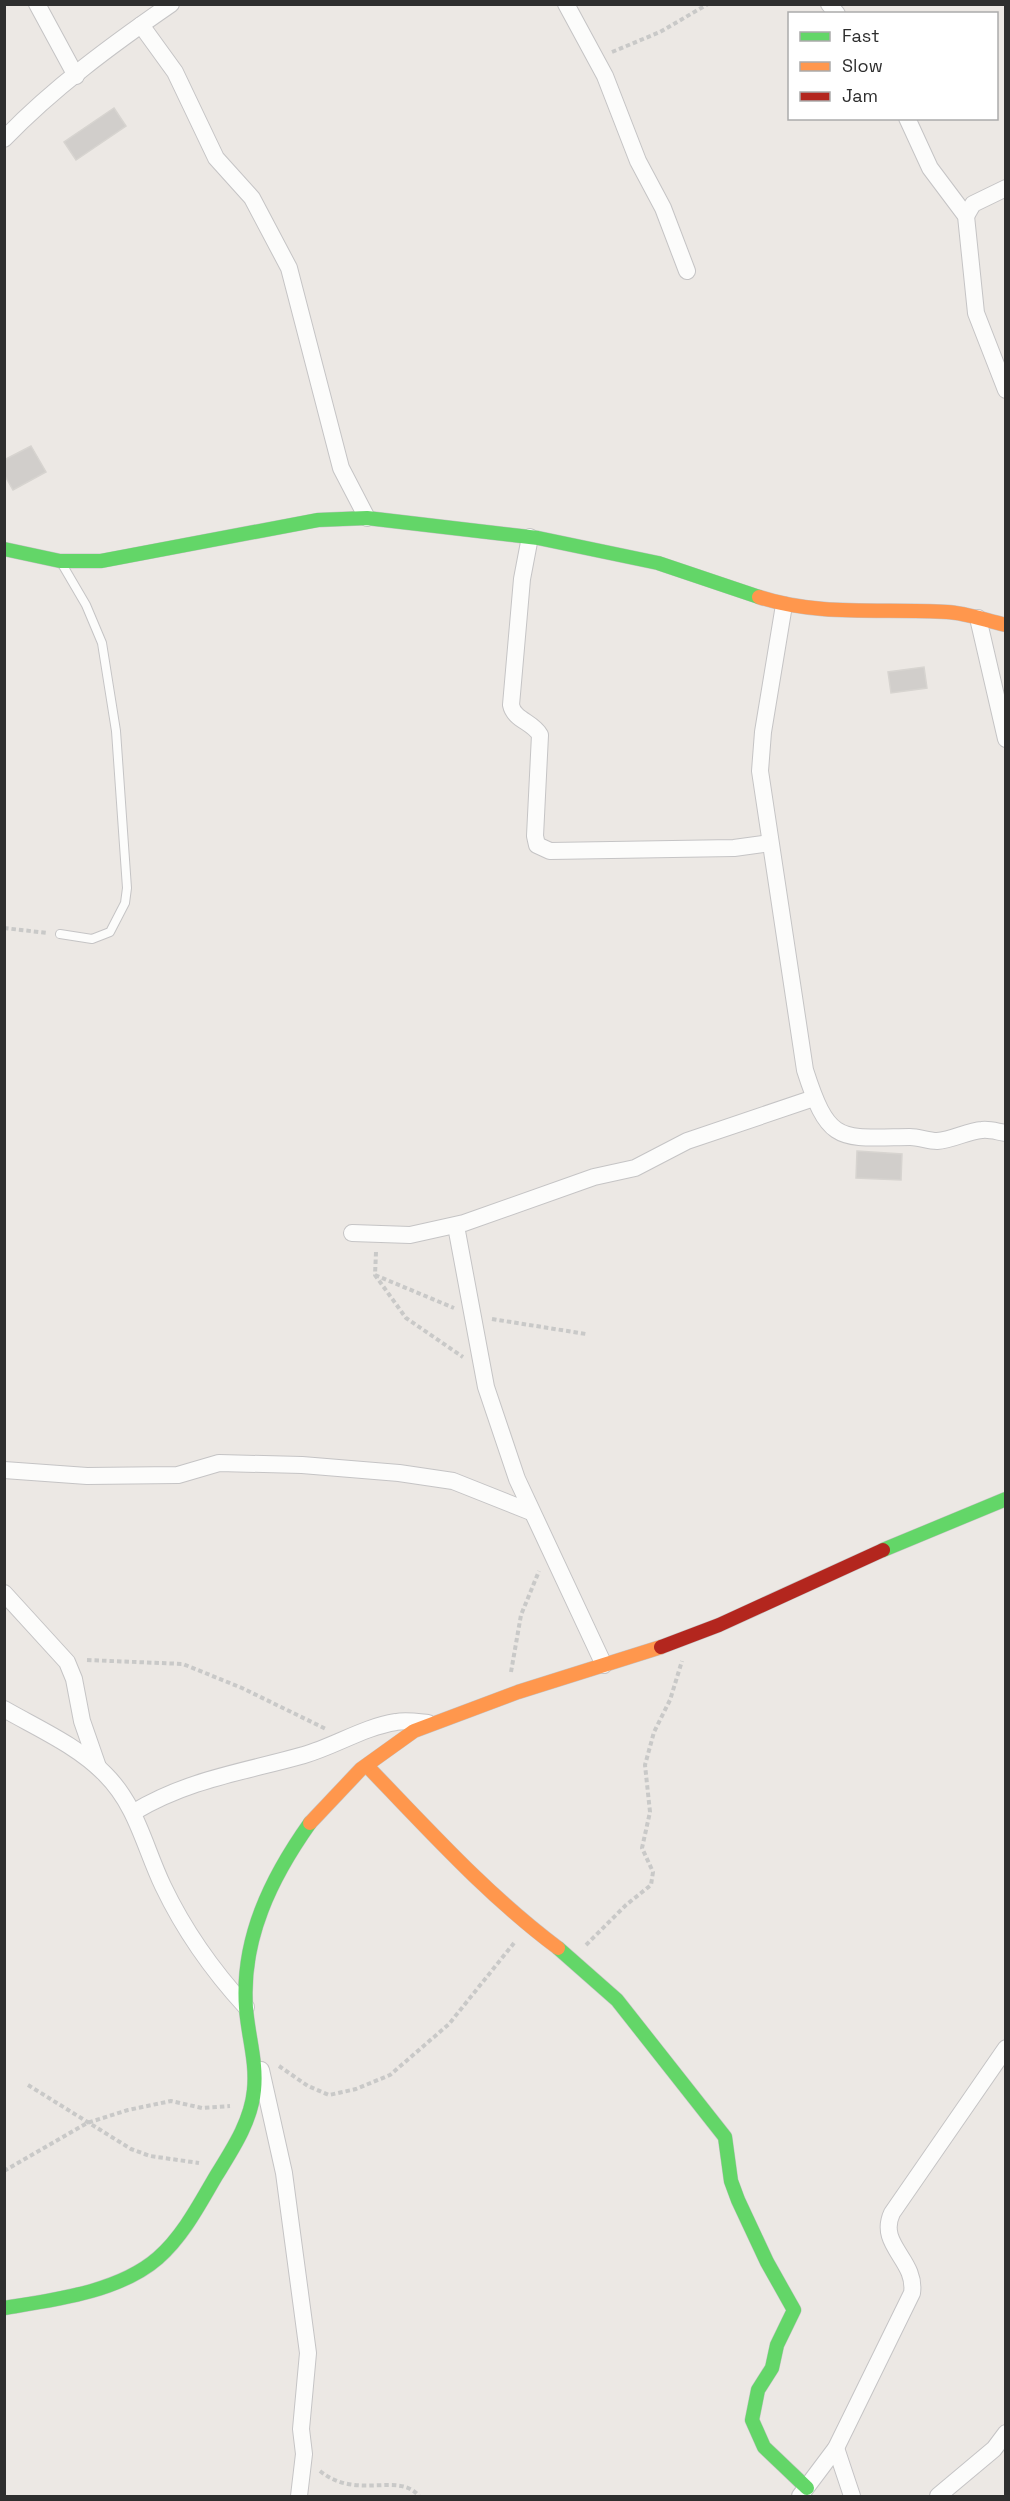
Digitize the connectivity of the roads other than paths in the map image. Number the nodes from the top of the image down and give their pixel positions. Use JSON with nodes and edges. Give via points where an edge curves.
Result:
{"nodes":[{"id":1,"x":37,"y":4,"type":"edge"},
{"id":2,"x":171,"y":4,"type":"edge"},
{"id":3,"x":566,"y":4,"type":"edge"},
{"id":4,"x":141,"y":25,"type":"junction"},
{"id":5,"x":76,"y":76,"type":"junction"},
{"id":6,"x":908,"y":120,"type":"edge"},
{"id":7,"x":4,"y":139,"type":"edge"},
{"id":8,"x":1005,"y":188,"type":"edge"},
{"id":9,"x":966,"y":216,"type":"junction"},
{"id":10,"x":687,"y":271,"type":"dead end"},
{"id":11,"x":1005,"y":390,"type":"edge"},
{"id":12,"x":367,"y":518,"type":"junction"},
{"id":13,"x":530,"y":537,"type":"junction"},
{"id":14,"x":4,"y":549,"type":"edge"},
{"id":15,"x":60,"y":561,"type":"junction"},
{"id":16,"x":784,"y":605,"type":"junction"},
{"id":17,"x":978,"y":618,"type":"junction"},
{"id":18,"x":1005,"y":625,"type":"edge"},
{"id":19,"x":1005,"y":739,"type":"edge"},
{"id":20,"x":770,"y":843,"type":"junction"},
{"id":21,"x":60,"y":934,"type":"road end"},
{"id":22,"x":814,"y":1098,"type":"junction"},
{"id":23,"x":1005,"y":1133,"type":"edge"},
{"id":24,"x":456,"y":1226,"type":"junction"},
{"id":25,"x":352,"y":1233,"type":"dead end"},
{"id":26,"x":4,"y":1470,"type":"edge"},
{"id":27,"x":1005,"y":1499,"type":"edge"},
{"id":28,"x":531,"y":1512,"type":"junction"},
{"id":29,"x":4,"y":1593,"type":"edge"},
{"id":30,"x":604,"y":1665,"type":"junction"},
{"id":31,"x":4,"y":1709,"type":"edge"},
{"id":32,"x":432,"y":1723,"type":"junction"},
{"id":33,"x":367,"y":1766,"type":"junction"},
{"id":34,"x":98,"y":1767,"type":"junction"},
{"id":35,"x":134,"y":1812,"type":"junction"},
{"id":36,"x":246,"y":2007,"type":"junction"},
{"id":37,"x":1005,"y":2048,"type":"edge"},
{"id":38,"x":254,"y":2052,"type":"junction"},
{"id":39,"x":4,"y":2308,"type":"edge"},
{"id":40,"x":1005,"y":2433,"type":"edge"},
{"id":41,"x":836,"y":2448,"type":"junction"},
{"id":42,"x":804,"y":2492,"type":"edge"},
{"id":43,"x":299,"y":2496,"type":"edge"},
{"id":44,"x":852,"y":2496,"type":"edge"},
{"id":45,"x":938,"y":2496,"type":"edge"}],
"edges":[{"from":1,"to":5,"type":"street"},
{"from":2,"to":4,"type":"street"},
{"from":3,"to":10,"type":"street","via":[[597,59]]},
{"from":4,"to":5,"type":"street"},
{"from":4,"to":12,"type":"street","via":[[175,72],[216,158],[252,198],[290,268],[341,468]]},
{"from":5,"to":7,"type":"street"},
{"from":6,"to":9,"type":"street","via":[[930,168]]},
{"from":8,"to":9,"type":"street","via":[[973,204]]},
{"from":9,"to":11,"type":"street","via":[[976,313]]},
{"from":12,"to":13,"type":"street"},
{"from":12,"to":15,"type":"street","via":[[318,520],[133,557]]},
{"from":13,"to":16,"type":"street","via":[[658,562]]},
{"from":13,"to":20,"type":"street","via":[[522,579],[511,705],[540,735],[537,845],[546,851],[585,851],[734,848]]},
{"from":14,"to":15,"type":"street"},
{"from":15,"to":21,"type":"lane","via":[[86,605],[102,643],[116,731],[128,888],[110,933],[98,939]]},
{"from":16,"to":17,"type":"street","via":[[822,610],[918,609]]},
{"from":16,"to":20,"type":"street","via":[[760,771]]},
{"from":17,"to":18,"type":"street"},
{"from":17,"to":19,"type":"street"},
{"from":20,"to":22,"type":"street","via":[[805,1070]]},
{"from":22,"to":23,"type":"street","via":[[830,1125],[854,1139],[911,1137],[936,1141],[984,1130]]},
{"from":22,"to":24,"type":"street","via":[[687,1141],[635,1168],[594,1177]]},
{"from":24,"to":25,"type":"street","via":[[410,1235]]},
{"from":24,"to":28,"type":"street","via":[[486,1388]]},
{"from":26,"to":28,"type":"street","via":[[87,1476],[178,1475],[219,1463],[303,1465],[453,1481]]},
{"from":27,"to":30,"type":"street","via":[[687,1637]]},
{"from":28,"to":30,"type":"street"},
{"from":29,"to":34,"type":"street","via":[[60,1653],[74,1679],[82,1721]]},
{"from":30,"to":32,"type":"street","via":[[563,1675]]},
{"from":31,"to":34,"type":"street"},
{"from":32,"to":33,"type":"street","via":[[403,1738]]},
{"from":32,"to":35,"type":"street","via":[[396,1722],[305,1755],[194,1783],[160,1796]]},
{"from":33,"to":36,"type":"street","via":[[302,1834],[261,1906],[249,1945]]},
{"from":33,"to":42,"type":"street","via":[[466,1868],[617,2000],[725,2137],[731,2181],[738,2200],[794,2310],[777,2345],[772,2368],[758,2390],[752,2420],[764,2447]]},
{"from":34,"to":35,"type":"street"},
{"from":35,"to":36,"type":"street","via":[[164,1887],[193,1942]]},
{"from":36,"to":38,"type":"street"},
{"from":37,"to":41,"type":"street","via":[[888,2220],[889,2238],[909,2270],[912,2293]]},
{"from":38,"to":39,"type":"street","via":[[252,2104],[223,2164],[180,2232],[148,2266],[58,2298]]},
{"from":38,"to":43,"type":"street","via":[[284,2173],[308,2353]]},
{"from":40,"to":45,"type":"street","via":[[994,2449]]},
{"from":41,"to":42,"type":"street"},
{"from":41,"to":44,"type":"street"}]}
